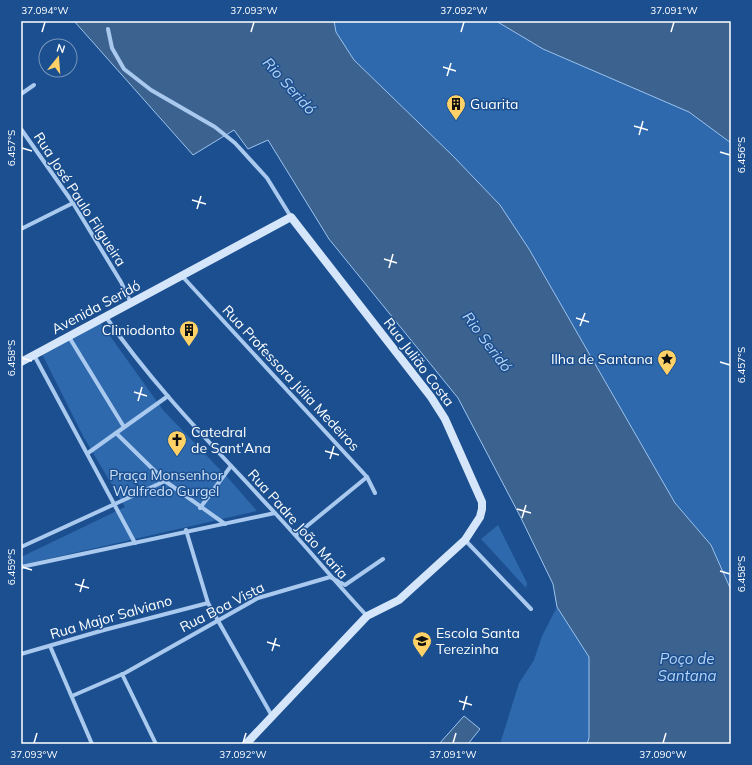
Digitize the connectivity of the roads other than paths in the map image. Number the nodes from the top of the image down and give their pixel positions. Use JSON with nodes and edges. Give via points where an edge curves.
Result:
{"nodes":[{"id":1,"x":108,"y":29,"type":"dead end"},
{"id":2,"x":34,"y":85,"type":"dead end"},
{"id":3,"x":21,"y":94,"type":"edge"},
{"id":4,"x":21,"y":129,"type":"edge"},
{"id":5,"x":73,"y":203,"type":"junction"},
{"id":6,"x":291,"y":217,"type":"junction"},
{"id":7,"x":21,"y":229,"type":"edge"},
{"id":8,"x":184,"y":279,"type":"junction"},
{"id":9,"x":131,"y":303,"type":"junction"},
{"id":10,"x":105,"y":317,"type":"junction"},
{"id":11,"x":69,"y":337,"type":"junction"},
{"id":12,"x":34,"y":355,"type":"junction"},
{"id":13,"x":21,"y":362,"type":"edge"},
{"id":14,"x":168,"y":396,"type":"junction"},
{"id":15,"x":124,"y":427,"type":"junction"},
{"id":16,"x":116,"y":433,"type":"junction"},
{"id":17,"x":88,"y":453,"type":"junction"},
{"id":18,"x":231,"y":466,"type":"junction"},
{"id":19,"x":367,"y":477,"type":"junction"},
{"id":20,"x":165,"y":481,"type":"junction"},
{"id":21,"x":375,"y":493,"type":"dead end"},
{"id":22,"x":113,"y":505,"type":"junction"},
{"id":23,"x":200,"y":508,"type":"junction"},
{"id":24,"x":275,"y":513,"type":"junction"},
{"id":25,"x":226,"y":525,"type":"junction"},
{"id":26,"x":186,"y":530,"type":"junction"},
{"id":27,"x":296,"y":535,"type":"junction"},
{"id":28,"x":465,"y":540,"type":"junction"},
{"id":29,"x":135,"y":543,"type":"junction"},
{"id":30,"x":21,"y":547,"type":"edge"},
{"id":31,"x":383,"y":559,"type":"dead end"},
{"id":32,"x":21,"y":567,"type":"edge"},
{"id":33,"x":330,"y":577,"type":"junction"},
{"id":34,"x":208,"y":603,"type":"junction"},
{"id":35,"x":532,"y":609,"type":"dead end"},
{"id":36,"x":367,"y":616,"type":"junction"},
{"id":37,"x":218,"y":620,"type":"junction"},
{"id":38,"x":50,"y":646,"type":"junction"},
{"id":39,"x":21,"y":654,"type":"edge"},
{"id":40,"x":122,"y":674,"type":"junction"},
{"id":41,"x":72,"y":696,"type":"junction"},
{"id":42,"x":272,"y":716,"type":"junction"},
{"id":43,"x":92,"y":744,"type":"edge"},
{"id":44,"x":156,"y":744,"type":"edge"},
{"id":45,"x":246,"y":744,"type":"edge"}],
"edges":[{"from":1,"to":6,"type":"street","via":[[112,48],[124,69],[151,90],[215,127],[235,143],[267,178]]},
{"from":2,"to":3,"type":"street"},
{"from":4,"to":5,"type":"street","name":"Rua José Paulo Filgueira"},
{"from":5,"to":7,"type":"street"},
{"from":5,"to":9,"type":"street","name":"Rua José Paulo Filgueira"},
{"from":6,"to":8,"type":"main road","name":"Avenida Seridó","via":[[230,248]]},
{"from":6,"to":28,"type":"main road","name":"Rua Julião Costa","via":[[445,419],[482,502],[480,517]]},
{"from":8,"to":9,"type":"main road","name":"Avenida Seridó"},
{"from":8,"to":19,"type":"street","name":"Rua Professora Júlia Medeiros"},
{"from":9,"to":10,"type":"main road","name":"Avenida Seridó"},
{"from":10,"to":11,"type":"main road","name":"Avenida Seridó"},
{"from":10,"to":14,"type":"street","name":"Rua Padre João Maria"},
{"from":11,"to":12,"type":"main road","name":"Avenida Seridó"},
{"from":11,"to":15,"type":"street"},
{"from":12,"to":13,"type":"main road","name":"Avenida Seridó"},
{"from":12,"to":17,"type":"street"},
{"from":14,"to":15,"type":"street"},
{"from":14,"to":18,"type":"street","name":"Rua Padre João Maria"},
{"from":15,"to":16,"type":"street"},
{"from":16,"to":17,"type":"street"},
{"from":16,"to":20,"type":"street"},
{"from":17,"to":22,"type":"street"},
{"from":18,"to":23,"type":"street"},
{"from":18,"to":24,"type":"street","name":"Rua Padre João Maria"},
{"from":19,"to":21,"type":"street","name":"Rua Professora Júlia Medeiros"},
{"from":19,"to":27,"type":"street"},
{"from":20,"to":22,"type":"street"},
{"from":20,"to":23,"type":"street"},
{"from":22,"to":29,"type":"street"},
{"from":22,"to":30,"type":"street"},
{"from":23,"to":25,"type":"street"},
{"from":24,"to":25,"type":"street"},
{"from":24,"to":27,"type":"street","name":"Rua Padre João Maria"},
{"from":25,"to":26,"type":"street"},
{"from":26,"to":29,"type":"street"},
{"from":26,"to":34,"type":"street"},
{"from":27,"to":33,"type":"street","name":"Rua Padre João Maria"},
{"from":28,"to":35,"type":"street"},
{"from":28,"to":36,"type":"main road","name":"Rua Julião Costa","via":[[399,600]]},
{"from":29,"to":32,"type":"street"},
{"from":31,"to":33,"type":"street","via":[[345,585]]},
{"from":33,"to":36,"type":"street","name":"Rua Padre João Maria"},
{"from":33,"to":37,"type":"street","name":"Rua Boa Vista","via":[[258,598]]},
{"from":34,"to":37,"type":"street"},
{"from":34,"to":38,"type":"street","name":"Rua Major Salviano"},
{"from":36,"to":42,"type":"main road","name":"Rua Julião Costa"},
{"from":37,"to":40,"type":"street","name":"Rua Boa Vista"},
{"from":37,"to":42,"type":"street"},
{"from":38,"to":39,"type":"street","name":"Rua Major Salviano"},
{"from":38,"to":41,"type":"street"},
{"from":40,"to":41,"type":"street","name":"Rua Boa Vista"},
{"from":40,"to":44,"type":"street"},
{"from":41,"to":43,"type":"street"},
{"from":42,"to":45,"type":"main road","name":"Rua Julião Costa"}]}
